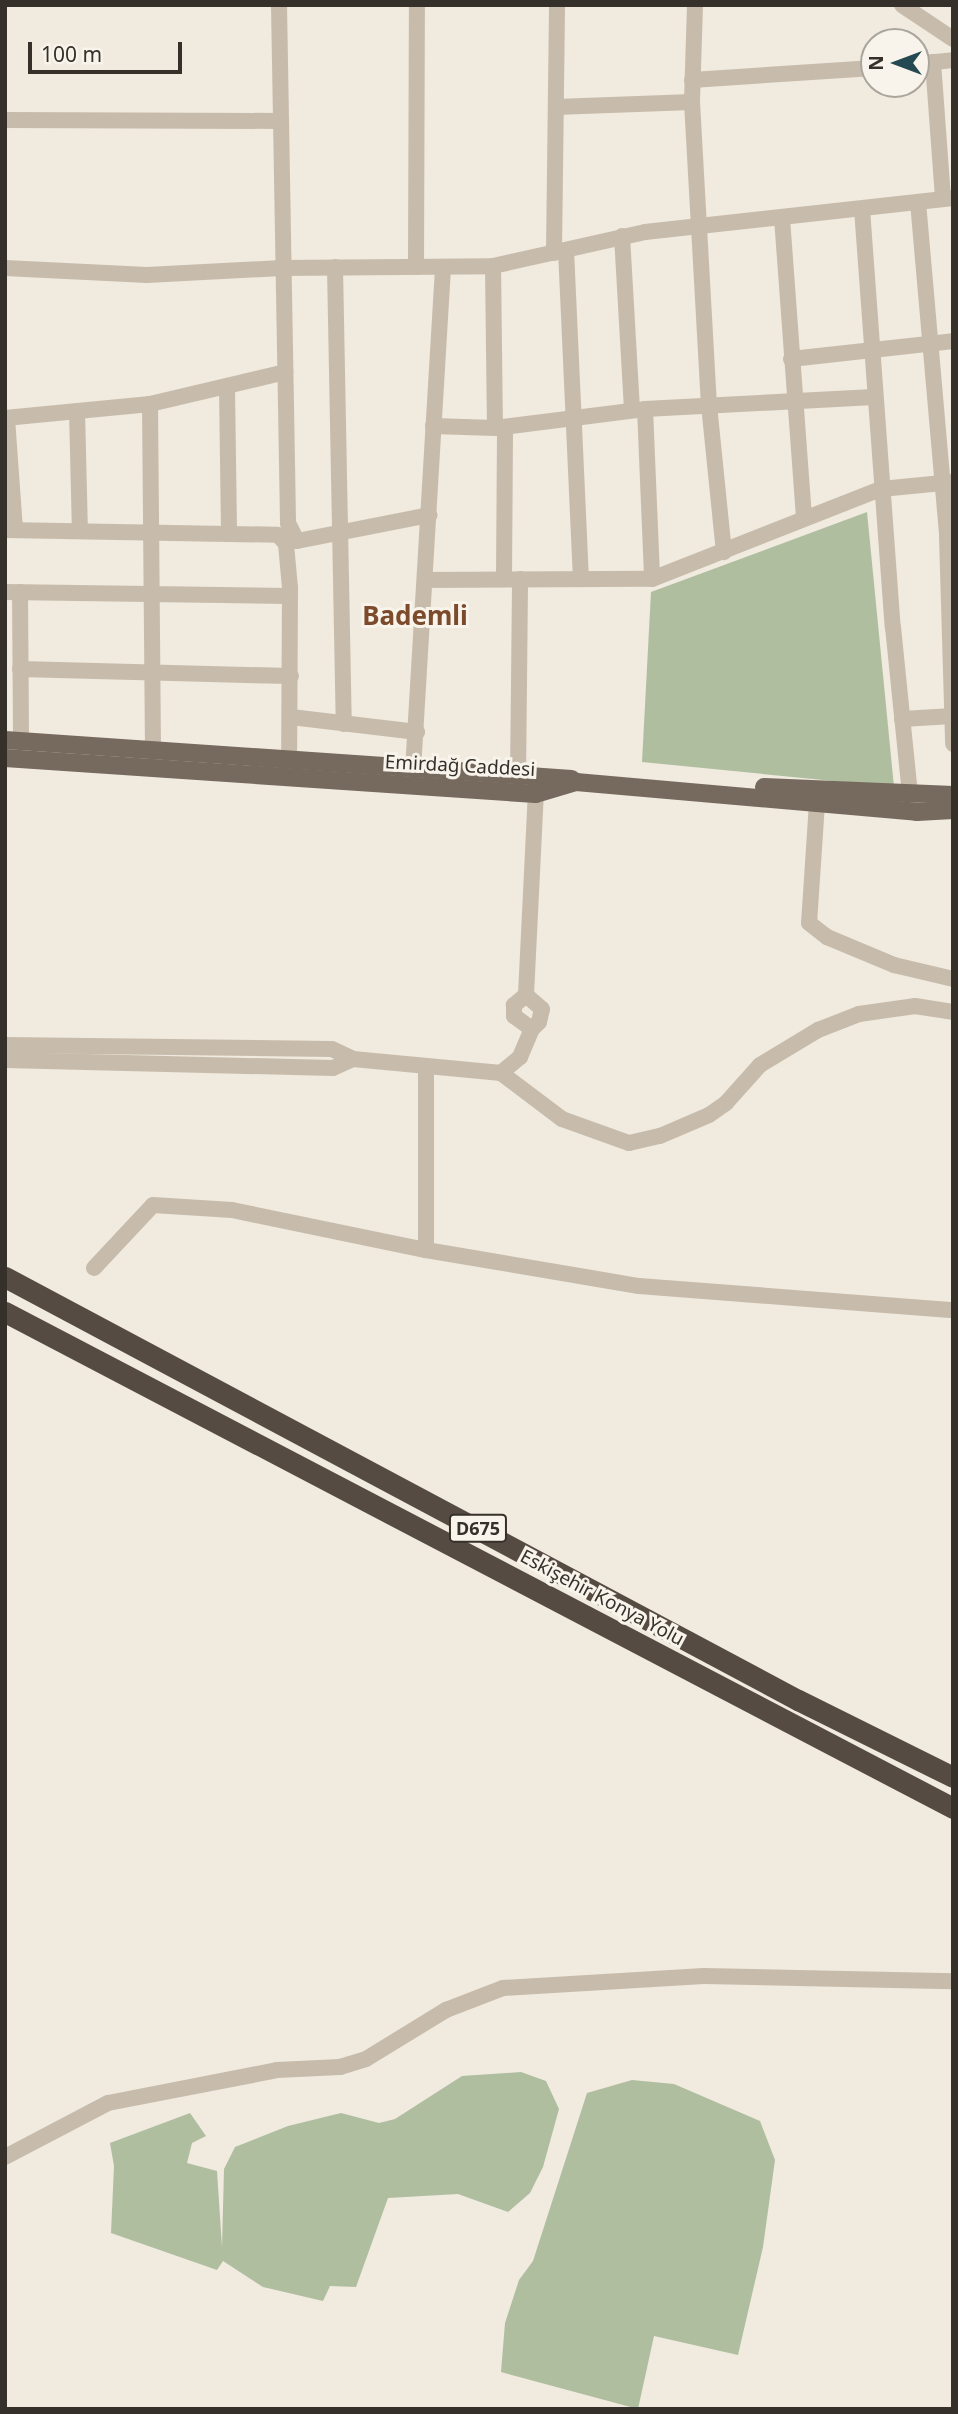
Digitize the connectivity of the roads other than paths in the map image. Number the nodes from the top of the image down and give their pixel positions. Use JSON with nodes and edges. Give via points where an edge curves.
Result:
{"nodes":[{"id":1,"x":279,"y":5,"type":"edge"},
{"id":2,"x":417,"y":5,"type":"edge"},
{"id":3,"x":557,"y":5,"type":"edge"},
{"id":4,"x":695,"y":5,"type":"edge"},
{"id":5,"x":902,"y":5,"type":"edge"},
{"id":6,"x":953,"y":39,"type":"edge"},
{"id":7,"x":953,"y":60,"type":"edge"},
{"id":8,"x":930,"y":62,"type":"edge"},
{"id":9,"x":933,"y":62,"type":"junction"},
{"id":10,"x":860,"y":69,"type":"edge"},
{"id":11,"x":692,"y":80,"type":"junction"},
{"id":12,"x":692,"y":102,"type":"junction"},
{"id":13,"x":556,"y":107,"type":"junction"},
{"id":14,"x":5,"y":120,"type":"edge"},
{"id":15,"x":278,"y":121,"type":"junction"},
{"id":16,"x":948,"y":198,"type":"edge"},
{"id":17,"x":918,"y":202,"type":"junction"},
{"id":18,"x":862,"y":209,"type":"junction"},
{"id":19,"x":782,"y":218,"type":"junction"},
{"id":20,"x":701,"y":225,"type":"junction"},
{"id":21,"x":622,"y":236,"type":"junction"},
{"id":22,"x":560,"y":251,"type":"junction"},
{"id":23,"x":493,"y":266,"type":"junction"},
{"id":24,"x":335,"y":267,"type":"junction"},
{"id":25,"x":415,"y":267,"type":"junction"},
{"id":26,"x":5,"y":268,"type":"edge"},
{"id":27,"x":282,"y":268,"type":"junction"},
{"id":28,"x":443,"y":268,"type":"junction"},
{"id":29,"x":953,"y":341,"type":"edge"},
{"id":30,"x":933,"y":344,"type":"junction"},
{"id":31,"x":870,"y":351,"type":"junction"},
{"id":32,"x":790,"y":359,"type":"junction"},
{"id":33,"x":285,"y":372,"type":"junction"},
{"id":34,"x":227,"y":388,"type":"junction"},
{"id":35,"x":874,"y":397,"type":"junction"},
{"id":36,"x":792,"y":403,"type":"junction"},
{"id":37,"x":150,"y":404,"type":"junction"},
{"id":38,"x":709,"y":405,"type":"junction"},
{"id":39,"x":639,"y":410,"type":"junction"},
{"id":40,"x":77,"y":411,"type":"junction"},
{"id":41,"x":945,"y":416,"type":"edge"},
{"id":42,"x":6,"y":418,"type":"edge"},
{"id":43,"x":574,"y":419,"type":"junction"},
{"id":44,"x":433,"y":426,"type":"junction"},
{"id":45,"x":500,"y":428,"type":"junction"},
{"id":46,"x":947,"y":483,"type":"edge"},
{"id":47,"x":881,"y":489,"type":"junction"},
{"id":48,"x":429,"y":515,"type":"junction"},
{"id":49,"x":804,"y":518,"type":"junction"},
{"id":50,"x":10,"y":530,"type":"edge"},
{"id":51,"x":80,"y":530,"type":"junction"},
{"id":52,"x":152,"y":533,"type":"junction"},
{"id":53,"x":341,"y":533,"type":"junction"},
{"id":54,"x":229,"y":534,"type":"junction"},
{"id":55,"x":950,"y":535,"type":"edge"},
{"id":56,"x":297,"y":541,"type":"junction"},
{"id":57,"x":724,"y":552,"type":"junction"},
{"id":58,"x":581,"y":578,"type":"junction"},
{"id":59,"x":512,"y":579,"type":"junction"},
{"id":60,"x":652,"y":579,"type":"junction"},
{"id":61,"x":425,"y":580,"type":"junction"},
{"id":62,"x":13,"y":592,"type":"edge"},
{"id":63,"x":290,"y":592,"type":"junction"},
{"id":64,"x":152,"y":596,"type":"junction"},
{"id":65,"x":20,"y":669,"type":"junction"},
{"id":66,"x":152,"y":672,"type":"junction"},
{"id":67,"x":291,"y":676,"type":"junction"},
{"id":68,"x":952,"y":716,"type":"edge"},
{"id":69,"x":291,"y":717,"type":"junction"},
{"id":70,"x":902,"y":719,"type":"junction"},
{"id":71,"x":344,"y":724,"type":"junction"},
{"id":72,"x":417,"y":732,"type":"junction"},
{"id":73,"x":13,"y":741,"type":"edge"},
{"id":74,"x":953,"y":744,"type":"edge"},
{"id":75,"x":153,"y":753,"type":"junction"},
{"id":76,"x":5,"y":758,"type":"edge"},
{"id":77,"x":289,"y":770,"type":"junction"},
{"id":78,"x":413,"y":770,"type":"junction"},
{"id":79,"x":518,"y":776,"type":"junction"},
{"id":80,"x":909,"y":793,"type":"junction"},
{"id":81,"x":536,"y":794,"type":"junction"},
{"id":82,"x":953,"y":795,"type":"edge"},
{"id":83,"x":817,"y":803,"type":"junction"},
{"id":84,"x":953,"y":810,"type":"edge"},
{"id":85,"x":917,"y":812,"type":"junction"},
{"id":86,"x":953,"y":979,"type":"edge"},
{"id":87,"x":953,"y":1012,"type":"edge"},
{"id":88,"x":5,"y":1045,"type":"edge"},
{"id":89,"x":353,"y":1059,"type":"junction"},
{"id":90,"x":5,"y":1060,"type":"edge"},
{"id":91,"x":426,"y":1069,"type":"junction"},
{"id":92,"x":501,"y":1073,"type":"junction"},
{"id":93,"x":426,"y":1250,"type":"junction"},
{"id":94,"x":94,"y":1268,"type":"dead end"},
{"id":95,"x":5,"y":1277,"type":"edge"},
{"id":96,"x":953,"y":1310,"type":"edge"},
{"id":97,"x":5,"y":1312,"type":"edge"},
{"id":98,"x":953,"y":1777,"type":"edge"},
{"id":99,"x":953,"y":1808,"type":"edge"},
{"id":100,"x":953,"y":1981,"type":"edge"},
{"id":101,"x":5,"y":2157,"type":"edge"}],
"edges":[{"from":1,"to":15,"type":"street"},
{"from":2,"to":25,"type":"street"},
{"from":3,"to":13,"type":"street"},
{"from":4,"to":11,"type":"street"},
{"from":5,"to":6,"type":"street"},
{"from":7,"to":9,"type":"street"},
{"from":8,"to":9,"type":"street"},
{"from":9,"to":16,"type":"street"},
{"from":10,"to":11,"type":"street"},
{"from":11,"to":12,"type":"street"},
{"from":12,"to":13,"type":"street"},
{"from":12,"to":20,"type":"street"},
{"from":13,"to":22,"type":"street"},
{"from":14,"to":15,"type":"street"},
{"from":15,"to":27,"type":"street"},
{"from":16,"to":17,"type":"street"},
{"from":17,"to":18,"type":"street"},
{"from":17,"to":30,"type":"street"},
{"from":18,"to":19,"type":"street"},
{"from":18,"to":31,"type":"street"},
{"from":19,"to":20,"type":"street"},
{"from":19,"to":32,"type":"street"},
{"from":20,"to":21,"type":"street"},
{"from":20,"to":38,"type":"street"},
{"from":21,"to":22,"type":"street"},
{"from":21,"to":39,"type":"street"},
{"from":22,"to":23,"type":"street"},
{"from":22,"to":43,"type":"street"},
{"from":23,"to":28,"type":"street"},
{"from":23,"to":45,"type":"street"},
{"from":24,"to":25,"type":"street"},
{"from":24,"to":27,"type":"street"},
{"from":24,"to":53,"type":"street"},
{"from":25,"to":28,"type":"street"},
{"from":26,"to":27,"type":"street","via":[[147,275]]},
{"from":27,"to":33,"type":"street"},
{"from":28,"to":44,"type":"street"},
{"from":29,"to":30,"type":"street"},
{"from":30,"to":31,"type":"street"},
{"from":30,"to":41,"type":"street"},
{"from":31,"to":32,"type":"street"},
{"from":31,"to":35,"type":"street"},
{"from":32,"to":36,"type":"street"},
{"from":33,"to":34,"type":"street"},
{"from":33,"to":56,"type":"street","via":[[288,523]]},
{"from":34,"to":37,"type":"street"},
{"from":34,"to":54,"type":"street"},
{"from":35,"to":36,"type":"street"},
{"from":35,"to":47,"type":"street"},
{"from":36,"to":38,"type":"street"},
{"from":36,"to":49,"type":"street"},
{"from":37,"to":40,"type":"street"},
{"from":37,"to":52,"type":"street"},
{"from":38,"to":39,"type":"street"},
{"from":38,"to":57,"type":"street"},
{"from":39,"to":43,"type":"street"},
{"from":39,"to":60,"type":"street"},
{"from":40,"to":42,"type":"street"},
{"from":40,"to":51,"type":"street"},
{"from":41,"to":46,"type":"street"},
{"from":42,"to":50,"type":"street"},
{"from":43,"to":45,"type":"street"},
{"from":43,"to":58,"type":"street"},
{"from":44,"to":45,"type":"street"},
{"from":44,"to":48,"type":"street"},
{"from":45,"to":59,"type":"street"},
{"from":46,"to":47,"type":"street"},
{"from":46,"to":55,"type":"street"},
{"from":47,"to":49,"type":"street"},
{"from":47,"to":70,"type":"street"},
{"from":48,"to":53,"type":"street"},
{"from":48,"to":61,"type":"street"},
{"from":49,"to":57,"type":"street"},
{"from":50,"to":51,"type":"street"},
{"from":51,"to":52,"type":"street"},
{"from":52,"to":54,"type":"street"},
{"from":52,"to":64,"type":"street"},
{"from":53,"to":56,"type":"street"},
{"from":53,"to":71,"type":"street"},
{"from":54,"to":63,"type":"street","via":[[278,535],[286,544]]},
{"from":55,"to":68,"type":"street"},
{"from":56,"to":63,"type":"street","via":[[296,584]]},
{"from":57,"to":60,"type":"street"},
{"from":58,"to":59,"type":"street"},
{"from":58,"to":60,"type":"street"},
{"from":59,"to":61,"type":"street"},
{"from":59,"to":79,"type":"street"},
{"from":61,"to":72,"type":"street"},
{"from":62,"to":64,"type":"street"},
{"from":62,"to":65,"type":"street"},
{"from":63,"to":64,"type":"street"},
{"from":63,"to":67,"type":"street"},
{"from":64,"to":66,"type":"street"},
{"from":65,"to":66,"type":"street"},
{"from":65,"to":73,"type":"street"},
{"from":66,"to":67,"type":"street"},
{"from":66,"to":75,"type":"street"},
{"from":67,"to":69,"type":"street"},
{"from":68,"to":70,"type":"street"},
{"from":68,"to":74,"type":"street"},
{"from":69,"to":71,"type":"street"},
{"from":69,"to":77,"type":"street"},
{"from":70,"to":80,"type":"street"},
{"from":71,"to":72,"type":"street"},
{"from":72,"to":78,"type":"street"},
{"from":73,"to":75,"type":"main road","name":"Emirdağ Caddesi"},
{"from":75,"to":77,"type":"main road","name":"Emirdağ Caddesi"},
{"from":76,"to":77,"type":"main road","name":"Emirdağ Caddesi"},
{"from":77,"to":78,"type":"main road","name":"Emirdağ Caddesi"},
{"from":77,"to":81,"type":"main road","name":"Emirdağ Caddesi"},
{"from":78,"to":79,"type":"main road","name":"Emirdağ Caddesi"},
{"from":79,"to":80,"type":"main road","name":"Emirdağ Caddesi"},
{"from":80,"to":82,"type":"main road","name":"Emirdağ Caddesi"},
{"from":80,"to":85,"type":"street"},
{"from":81,"to":83,"type":"main road","name":"Emirdağ Caddesi","via":[[576,782]]},
{"from":81,"to":92,"type":"street","via":[[526,995],[541,1009],[540,1022],[520,1057]]},
{"from":83,"to":85,"type":"main road","name":"Emirdağ Caddesi"},
{"from":83,"to":86,"type":"street","via":[[809,923],[827,937],[894,965]]},
{"from":84,"to":85,"type":"main road","name":"Emirdağ Caddesi"},
{"from":87,"to":92,"type":"street","via":[[915,1006],[859,1014],[818,1030],[760,1065],[709,1115],[660,1136],[629,1143],[562,1119]]},
{"from":88,"to":89,"type":"street","via":[[332,1049]]},
{"from":89,"to":90,"type":"street","via":[[333,1068]]},
{"from":89,"to":91,"type":"street"},
{"from":91,"to":92,"type":"street"},
{"from":91,"to":93,"type":"street"},
{"from":93,"to":94,"type":"street","via":[[232,1210],[153,1206]]},
{"from":93,"to":96,"type":"street","via":[[639,1286]]},
{"from":95,"to":98,"type":"highway","number":"D675","via":[[798,1700]]},
{"from":97,"to":99,"type":"highway","name":"Eskişehir Konya Yolu","number":"D675"},
{"from":100,"to":101,"type":"street","via":[[704,1976],[503,1988],[446,2010],[366,2059],[340,2067],[277,2070],[108,2103],[81,2113]]}]}
